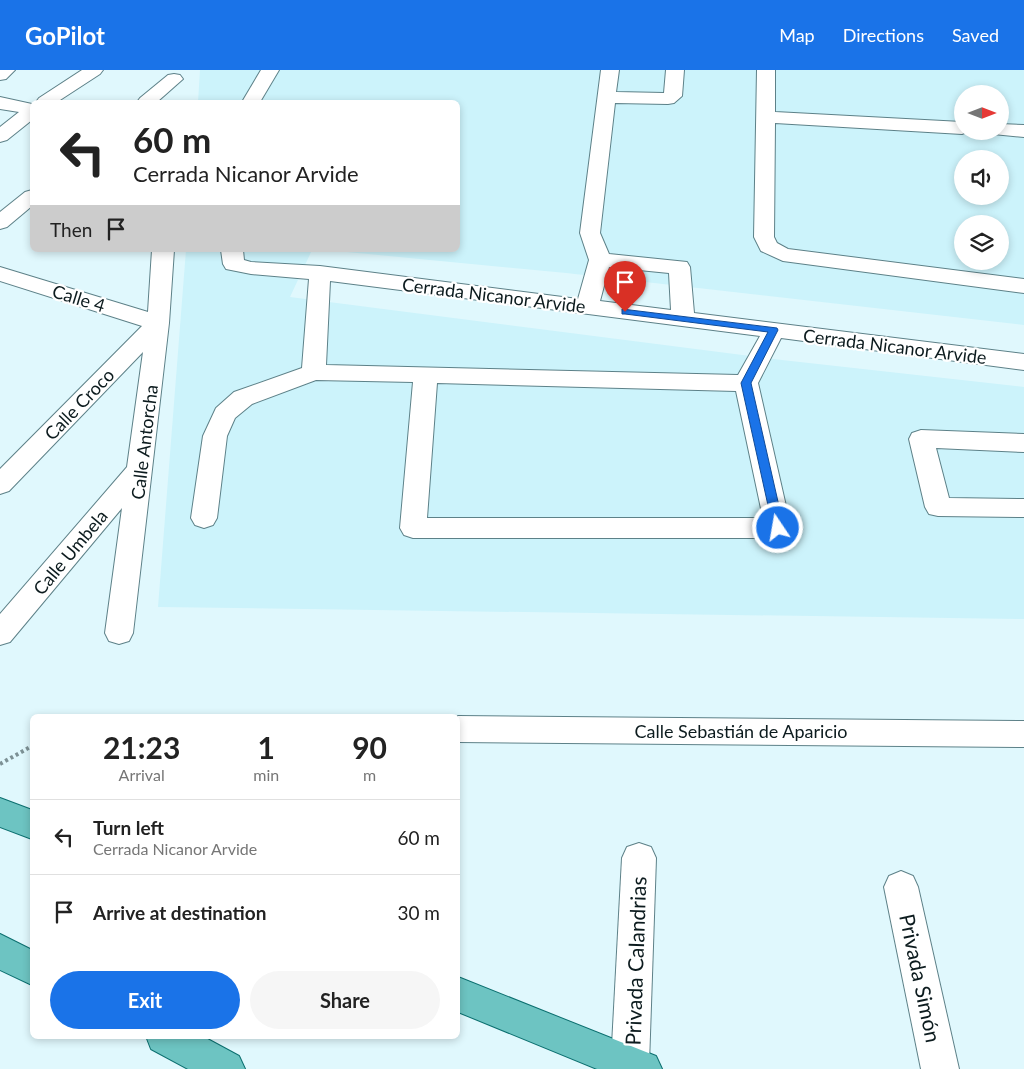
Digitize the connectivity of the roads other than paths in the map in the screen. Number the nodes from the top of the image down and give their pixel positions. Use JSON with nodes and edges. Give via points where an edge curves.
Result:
{"nodes":[{"id":1,"x":6,"y":70,"type":"edge"},
{"id":2,"x":94,"y":70,"type":"edge"},
{"id":3,"x":270,"y":70,"type":"edge"},
{"id":4,"x":610,"y":70,"type":"edge"},
{"id":5,"x":675,"y":70,"type":"edge"},
{"id":6,"x":766,"y":70,"type":"edge"},
{"id":7,"x":175,"y":74,"type":"edge"},
{"id":8,"x":0,"y":75,"type":"edge"},
{"id":9,"x":606,"y":97,"type":"junction"},
{"id":10,"x":48,"y":100,"type":"edge"},
{"id":11,"x":148,"y":100,"type":"edge"},
{"id":12,"x":172,"y":100,"type":"edge"},
{"id":13,"x":252,"y":100,"type":"edge"},
{"id":14,"x":0,"y":102,"type":"edge"},
{"id":15,"x":30,"y":110,"type":"edge"},
{"id":16,"x":30,"y":112,"type":"edge"},
{"id":17,"x":765,"y":117,"type":"junction"},
{"id":18,"x":954,"y":128,"type":"edge"},
{"id":19,"x":1009,"y":130,"type":"edge"},
{"id":20,"x":1024,"y":131,"type":"edge"},
{"id":21,"x":0,"y":136,"type":"edge"},
{"id":22,"x":30,"y":198,"type":"edge"},
{"id":23,"x":0,"y":223,"type":"edge"},
{"id":24,"x":163,"y":252,"type":"edge"},
{"id":25,"x":232,"y":252,"type":"edge"},
{"id":26,"x":600,"y":260,"type":"junction"},
{"id":27,"x":320,"y":273,"type":"junction"},
{"id":28,"x":0,"y":274,"type":"edge"},
{"id":29,"x":1024,"y":286,"type":"edge"},
{"id":30,"x":587,"y":306,"type":"junction"},
{"id":31,"x":683,"y":319,"type":"junction"},
{"id":32,"x":158,"y":323,"type":"junction"},
{"id":33,"x":774,"y":330,"type":"junction"},
{"id":34,"x":1024,"y":362,"type":"edge"},
{"id":35,"x":314,"y":372,"type":"junction"},
{"id":36,"x":426,"y":375,"type":"junction"},
{"id":37,"x":746,"y":383,"type":"junction"},
{"id":38,"x":1024,"y":443,"type":"edge"},
{"id":39,"x":140,"y":469,"type":"junction"},
{"id":40,"x":0,"y":485,"type":"edge"},
{"id":41,"x":1024,"y":508,"type":"edge"},
{"id":42,"x":204,"y":518,"type":"dead end"},
{"id":43,"x":119,"y":633,"type":"dead end"},
{"id":44,"x":0,"y":634,"type":"edge"},
{"id":45,"x":460,"y":729,"type":"edge"},
{"id":46,"x":1024,"y":734,"type":"edge"},
{"id":47,"x":0,"y":812,"type":"edge"},
{"id":48,"x":30,"y":824,"type":"edge"},
{"id":49,"x":639,"y":858,"type":"dead end"},
{"id":50,"x":901,"y":888,"type":"dead end"},
{"id":51,"x":0,"y":951,"type":"edge"},
{"id":52,"x":30,"y":967,"type":"edge"},
{"id":53,"x":460,"y":996,"type":"edge"},
{"id":54,"x":170,"y":1039,"type":"edge"},
{"id":55,"x":637,"y":1066,"type":"edge"},
{"id":56,"x":226,"y":1069,"type":"edge"},
{"id":57,"x":940,"y":1069,"type":"edge"}],
"edges":[{"from":1,"to":8,"type":"street"},
{"from":2,"to":10,"type":"street"},
{"from":3,"to":13,"type":"street"},
{"from":4,"to":9,"type":"street"},
{"from":5,"to":9,"type":"street","via":[[673,96],[668,99]]},
{"from":6,"to":17,"type":"street"},
{"from":7,"to":11,"type":"street"},
{"from":7,"to":12,"type":"street"},
{"from":9,"to":26,"type":"street","via":[[590,233]]},
{"from":14,"to":15,"type":"street"},
{"from":16,"to":21,"type":"street"},
{"from":17,"to":18,"type":"street"},
{"from":17,"to":29,"type":"street","via":[[764,237],[768,247],[783,255]]},
{"from":19,"to":20,"type":"street"},
{"from":22,"to":23,"type":"street"},
{"from":24,"to":32,"type":"street","name":"Calle Antorcha"},
{"from":25,"to":27,"type":"street","name":"Cerrada Nicanor Arvide","via":[[234,264],[250,268]]},
{"from":26,"to":30,"type":"street"},
{"from":26,"to":31,"type":"street","via":[[679,267]]},
{"from":27,"to":30,"type":"street","name":"Cerrada Nicanor Arvide"},
{"from":27,"to":35,"type":"street"},
{"from":28,"to":32,"type":"street","name":"Calle 4"},
{"from":30,"to":31,"type":"street","name":"Cerrada Nicanor Arvide"},
{"from":31,"to":33,"type":"street","name":"Cerrada Nicanor Arvide"},
{"from":32,"to":39,"type":"street","name":"Calle Antorcha"},
{"from":32,"to":40,"type":"street","name":"Calle Croco"},
{"from":33,"to":34,"type":"street","name":"Cerrada Nicanor Arvide"},
{"from":33,"to":37,"type":"street"},
{"from":35,"to":36,"type":"street"},
{"from":35,"to":42,"type":"street","via":[[243,398],[225,414],[215,436]]},
{"from":36,"to":37,"type":"street"},
{"from":36,"to":37,"type":"street","via":[[413,528],[778,528]]},
{"from":38,"to":41,"type":"street","via":[[921,439],[938,507]]},
{"from":39,"to":43,"type":"street","name":"Calle Antorcha"},
{"from":39,"to":44,"type":"street","name":"Calle Umbela"},
{"from":45,"to":46,"type":"street","name":"Calle Sebastián de Aparicio"},
{"from":47,"to":48,"type":"main road"},
{"from":49,"to":55,"type":"street","name":"Privada Calandrias"},
{"from":50,"to":57,"type":"street","name":"Privada Simón"},
{"from":51,"to":52,"type":"main road"},
{"from":53,"to":55,"type":"main road"},
{"from":54,"to":56,"type":"main road"}]}
